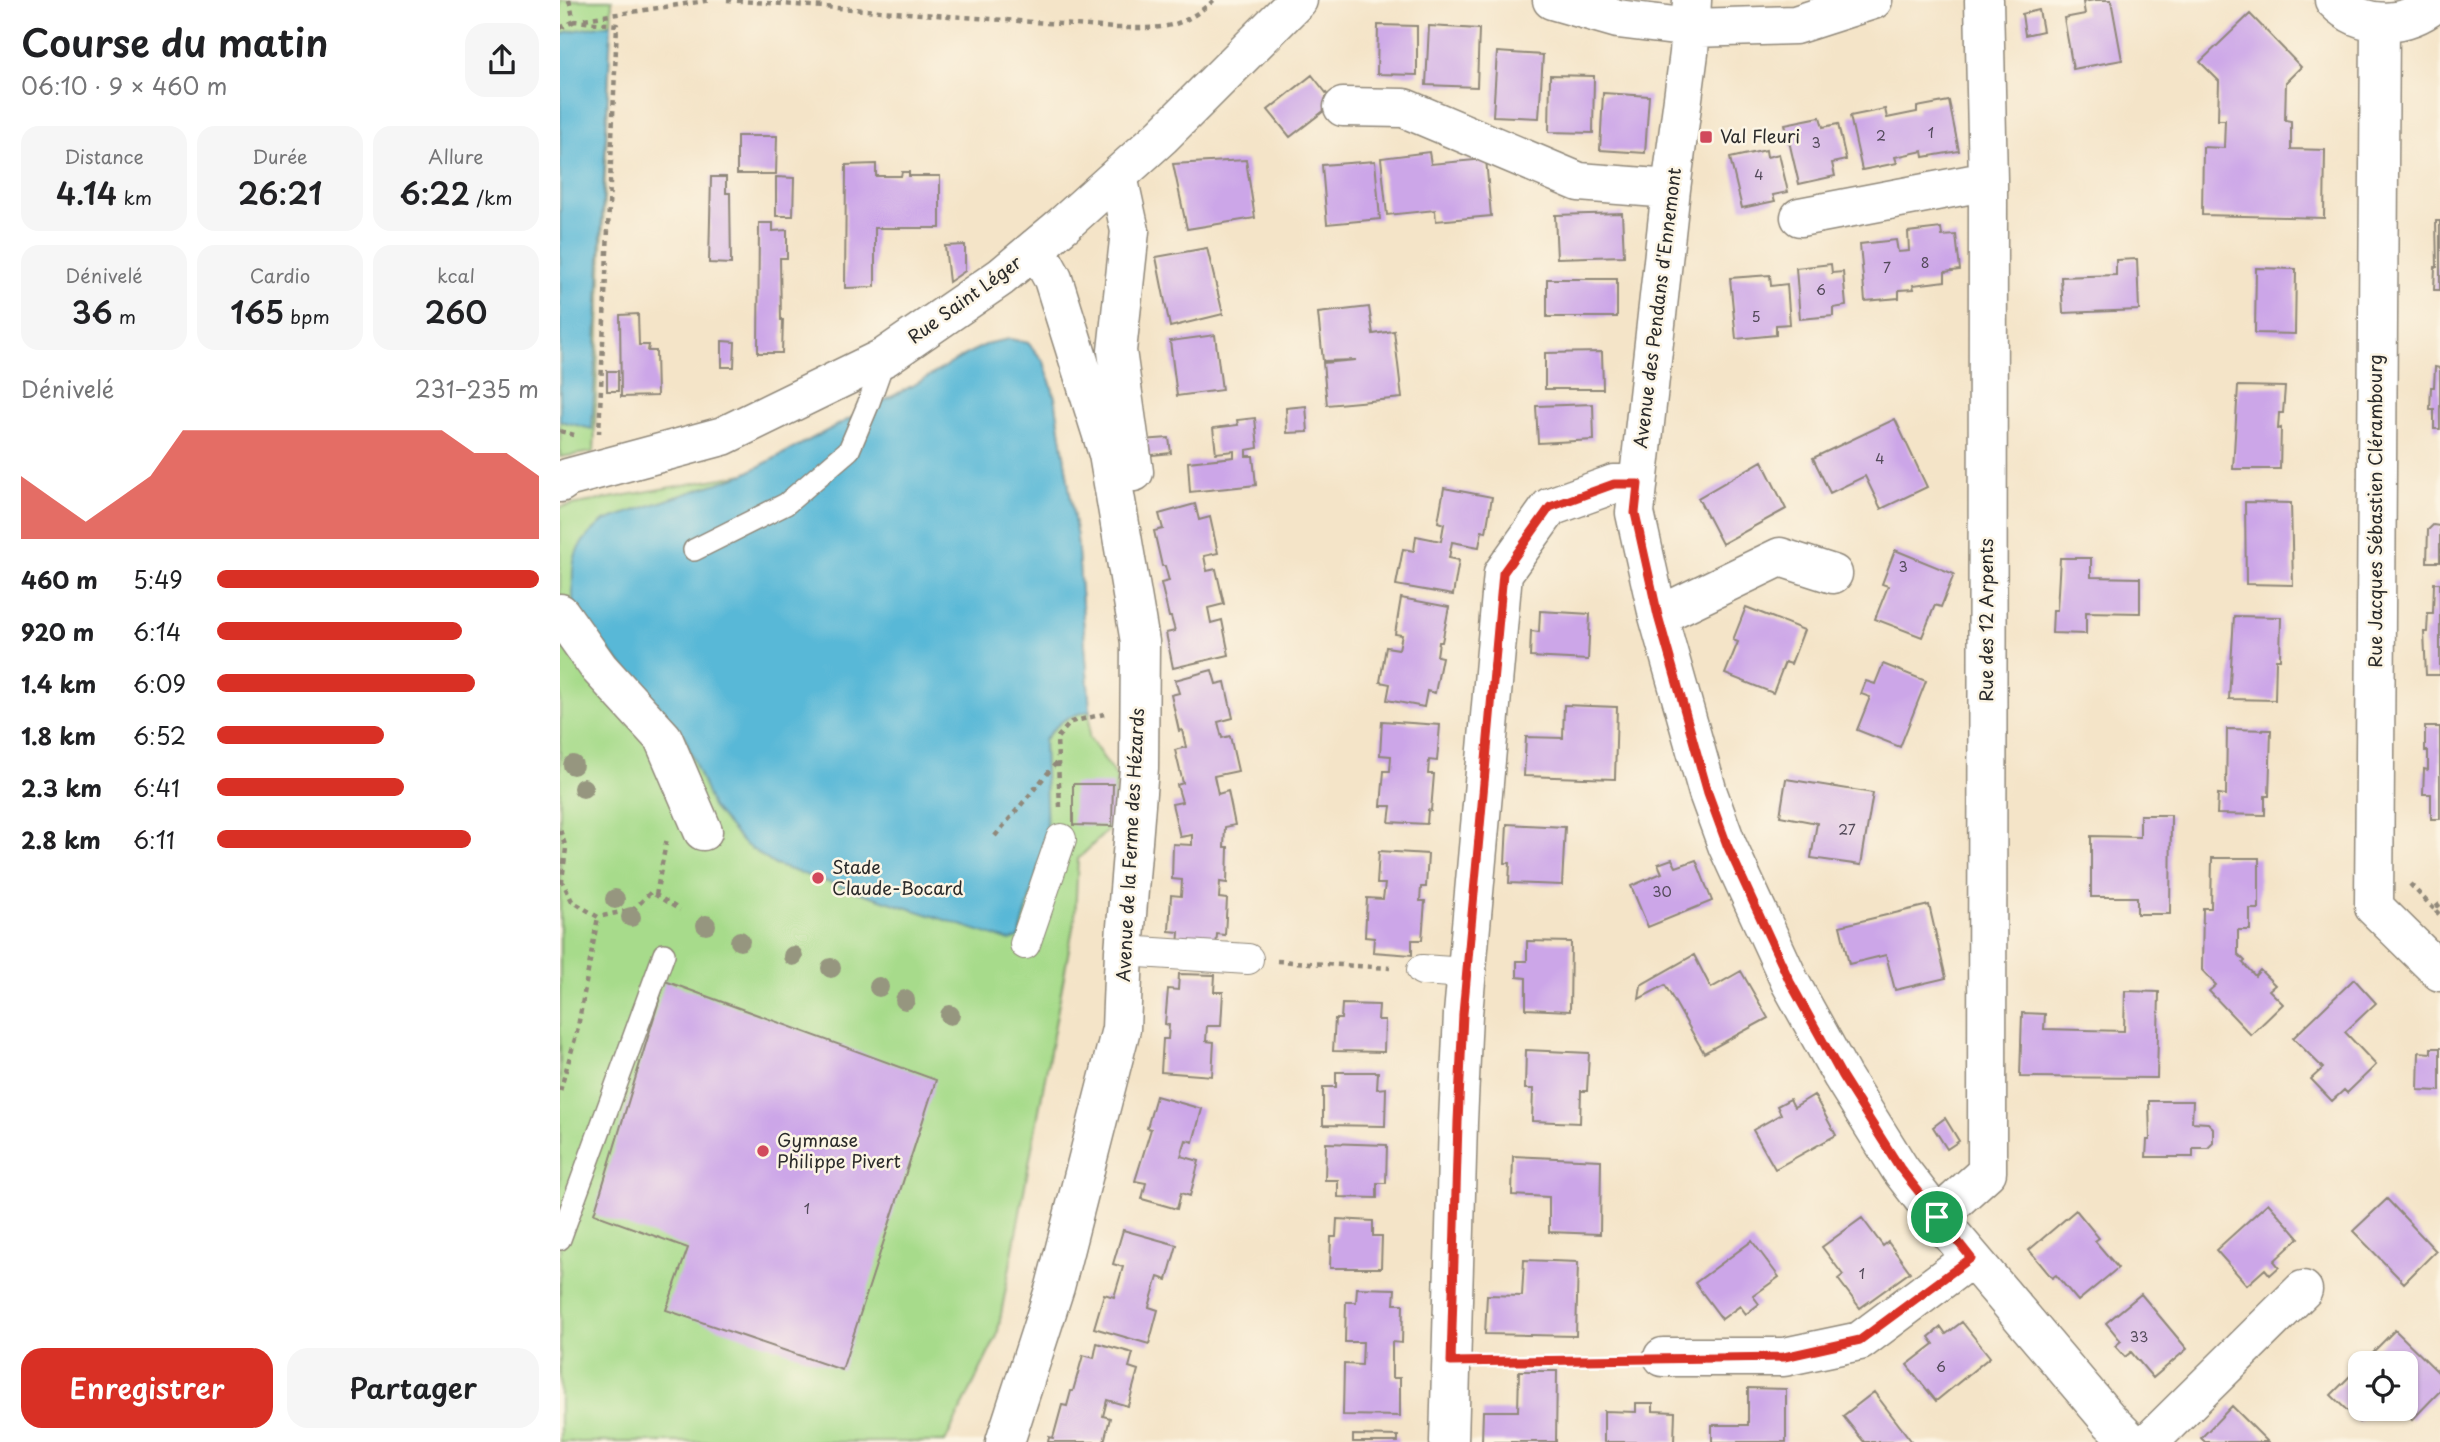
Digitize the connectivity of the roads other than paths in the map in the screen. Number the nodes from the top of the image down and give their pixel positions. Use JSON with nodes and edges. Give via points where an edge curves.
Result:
{"nodes":[{"id":1,"x":1298,"y":0,"type":"edge"},
{"id":2,"x":1552,"y":0,"type":"edge"},
{"id":3,"x":1873,"y":0,"type":"edge"},
{"id":4,"x":1984,"y":0,"type":"edge"},
{"id":5,"x":2334,"y":0,"type":"edge"},
{"id":6,"x":2435,"y":12,"type":"edge"},
{"id":7,"x":1692,"y":14,"type":"edge"},
{"id":8,"x":2380,"y":23,"type":"junction"},
{"id":9,"x":1343,"y":107,"type":"dead end"},
{"id":10,"x":1118,"y":176,"type":"junction"},
{"id":11,"x":1988,"y":181,"type":"junction"},
{"id":12,"x":1671,"y":189,"type":"junction"},
{"id":13,"x":1800,"y":217,"type":"dead end"},
{"id":14,"x":1036,"y":248,"type":"junction"},
{"id":15,"x":885,"y":357,"type":"junction"},
{"id":16,"x":560,"y":483,"type":"edge"},
{"id":17,"x":1638,"y":484,"type":"junction"},
{"id":18,"x":1137,"y":492,"type":"dead end"},
{"id":19,"x":694,"y":550,"type":"dead end"},
{"id":20,"x":1833,"y":574,"type":"dead end"},
{"id":21,"x":560,"y":613,"type":"edge"},
{"id":22,"x":1658,"y":616,"type":"junction"},
{"id":23,"x":703,"y":831,"type":"road end"},
{"id":24,"x":1061,"y":839,"type":"road end"},
{"id":25,"x":1025,"y":944,"type":"dead end"},
{"id":26,"x":1124,"y":951,"type":"junction"},
{"id":27,"x":664,"y":954,"type":"dead end"},
{"id":28,"x":1248,"y":959,"type":"road end"},
{"id":29,"x":1422,"y":970,"type":"road end"},
{"id":30,"x":2440,"y":972,"type":"edge"},
{"id":31,"x":1466,"y":973,"type":"junction"},
{"id":32,"x":1937,"y":1217,"type":"junction"},
{"id":33,"x":560,"y":1239,"type":"edge"},
{"id":34,"x":1971,"y":1258,"type":"junction"},
{"id":35,"x":2302,"y":1290,"type":"dead end"},
{"id":36,"x":1663,"y":1357,"type":"road end"},
{"id":37,"x":1005,"y":1442,"type":"edge"},
{"id":38,"x":1449,"y":1442,"type":"edge"},
{"id":39,"x":2131,"y":1442,"type":"edge"},
{"id":40,"x":2149,"y":1442,"type":"edge"}],
"edges":[{"from":1,"to":10,"type":"street","name":"Rue Saint Léger"},
{"from":2,"to":7,"type":"street","via":[[1618,19]]},
{"from":3,"to":7,"type":"street","via":[[1795,25]]},
{"from":4,"to":11,"type":"street","name":"Rue des 12 Arpents"},
{"from":5,"to":8,"type":"street","via":[[2360,18]]},
{"from":6,"to":8,"type":"street"},
{"from":7,"to":12,"type":"street","name":"Avenue des Pendans d'Ennemont"},
{"from":8,"to":30,"type":"street","name":"Rue Jacques Sébastien Clérambourg","via":[[2374,907]]},
{"from":9,"to":12,"type":"street","via":[[1404,108],[1579,182]]},
{"from":10,"to":14,"type":"street","name":"Rue Saint Léger"},
{"from":10,"to":18,"type":"street","via":[[1130,231],[1117,351]]},
{"from":11,"to":13,"type":"street"},
{"from":11,"to":32,"type":"street","name":"Rue des 12 Arpents","via":[[1987,1172]]},
{"from":12,"to":17,"type":"street","name":"Avenue des Pendans d'Ennemont"},
{"from":14,"to":15,"type":"street","name":"Rue Saint Léger"},
{"from":14,"to":26,"type":"street","name":"Avenue de la Ferme des Hézards","via":[[1053,279],[1108,454],[1140,642],[1139,768]]},
{"from":15,"to":16,"type":"street","name":"Rue Saint Léger","via":[[723,436]]},
{"from":15,"to":19,"type":"lane","via":[[849,450],[786,504]]},
{"from":17,"to":22,"type":"street","name":"Avenue des Pendans d'Ennemont","via":[[1635,513]]},
{"from":17,"to":31,"type":"street","via":[[1614,484],[1550,507],[1503,573]]},
{"from":20,"to":22,"type":"street","via":[[1780,557]]},
{"from":21,"to":23,"type":"street","via":[[599,668],[663,738]]},
{"from":22,"to":32,"type":"street","name":"Avenue des Pendans d'Ennemont","via":[[1708,793],[1761,923],[1842,1076]]},
{"from":24,"to":25,"type":"street"},
{"from":26,"to":28,"type":"street"},
{"from":26,"to":37,"type":"street","name":"Avenue de la Ferme des Hézards","via":[[1121,1029],[1055,1287]]},
{"from":27,"to":33,"type":"lane"},
{"from":29,"to":31,"type":"street"},
{"from":31,"to":38,"type":"street"},
{"from":32,"to":34,"type":"street","name":"Avenue des Pendans d'Ennemont"},
{"from":34,"to":36,"type":"street","via":[[1860,1340],[1784,1357]]},
{"from":34,"to":39,"type":"street","name":"Avenue des Pendans d'Ennemont"},
{"from":35,"to":40,"type":"street"}]}
